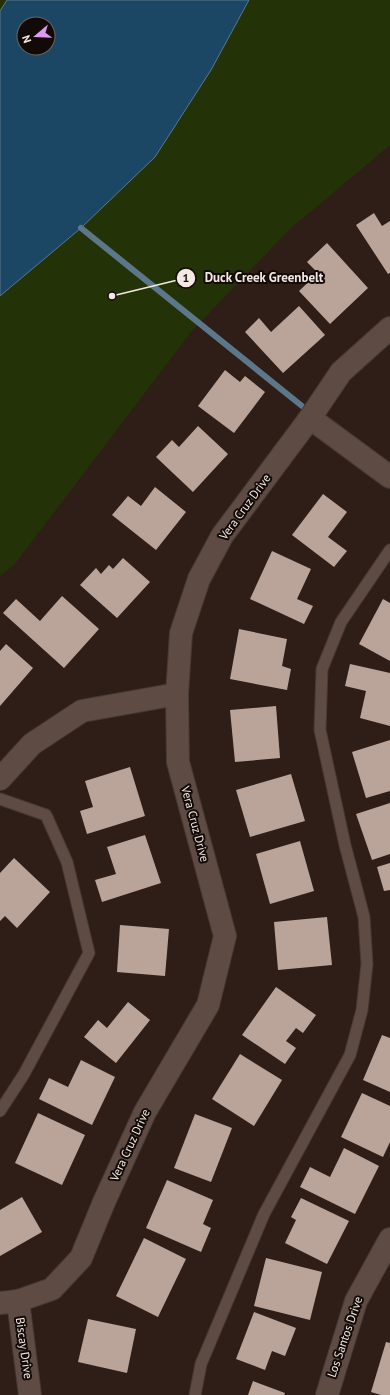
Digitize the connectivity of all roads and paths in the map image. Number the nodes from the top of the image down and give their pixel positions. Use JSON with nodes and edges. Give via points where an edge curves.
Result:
{"nodes":[{"id":1,"x":390,"y":328,"type":"edge"},
{"id":2,"x":310,"y":418,"type":"junction"},
{"id":3,"x":390,"y":477,"type":"edge"},
{"id":4,"x":390,"y":550,"type":"edge"},
{"id":5,"x":177,"y":694,"type":"junction"},
{"id":6,"x":0,"y":779,"type":"edge"},
{"id":7,"x":0,"y":799,"type":"edge"},
{"id":8,"x":0,"y":1111,"type":"edge"},
{"id":9,"x":390,"y":1239,"type":"edge"},
{"id":10,"x":9,"y":1302,"type":"edge"},
{"id":11,"x":30,"y":1395,"type":"edge"},
{"id":12,"x":195,"y":1395,"type":"edge"},
{"id":13,"x":327,"y":1395,"type":"edge"}],
"edges":[{"from":1,"to":2,"type":"street","name":"Vera Cruz Drive","via":[[341,372]]},
{"from":2,"to":3,"type":"street"},
{"from":2,"to":5,"type":"street","name":"Vera Cruz Drive","via":[[222,536],[200,579],[181,633]]},
{"from":4,"to":12,"type":"lane","via":[[341,622],[322,668],[320,730],[364,918],[367,964],[362,1010],[350,1055],[264,1214],[201,1364]]},
{"from":5,"to":6,"type":"street","via":[[82,711],[32,744]]},
{"from":5,"to":10,"type":"street","name":"Vera Cruz Drive","via":[[178,762],[225,936],[208,1005],[145,1112],[81,1258],[52,1289]]},
{"from":7,"to":8,"type":"lane","via":[[46,815],[67,862],[89,953],[24,1074]]},
{"from":9,"to":13,"type":"street","name":"Los Santos Drive","via":[[356,1301]]},
{"from":10,"to":11,"type":"street","name":"Biscay Drive"}]}
